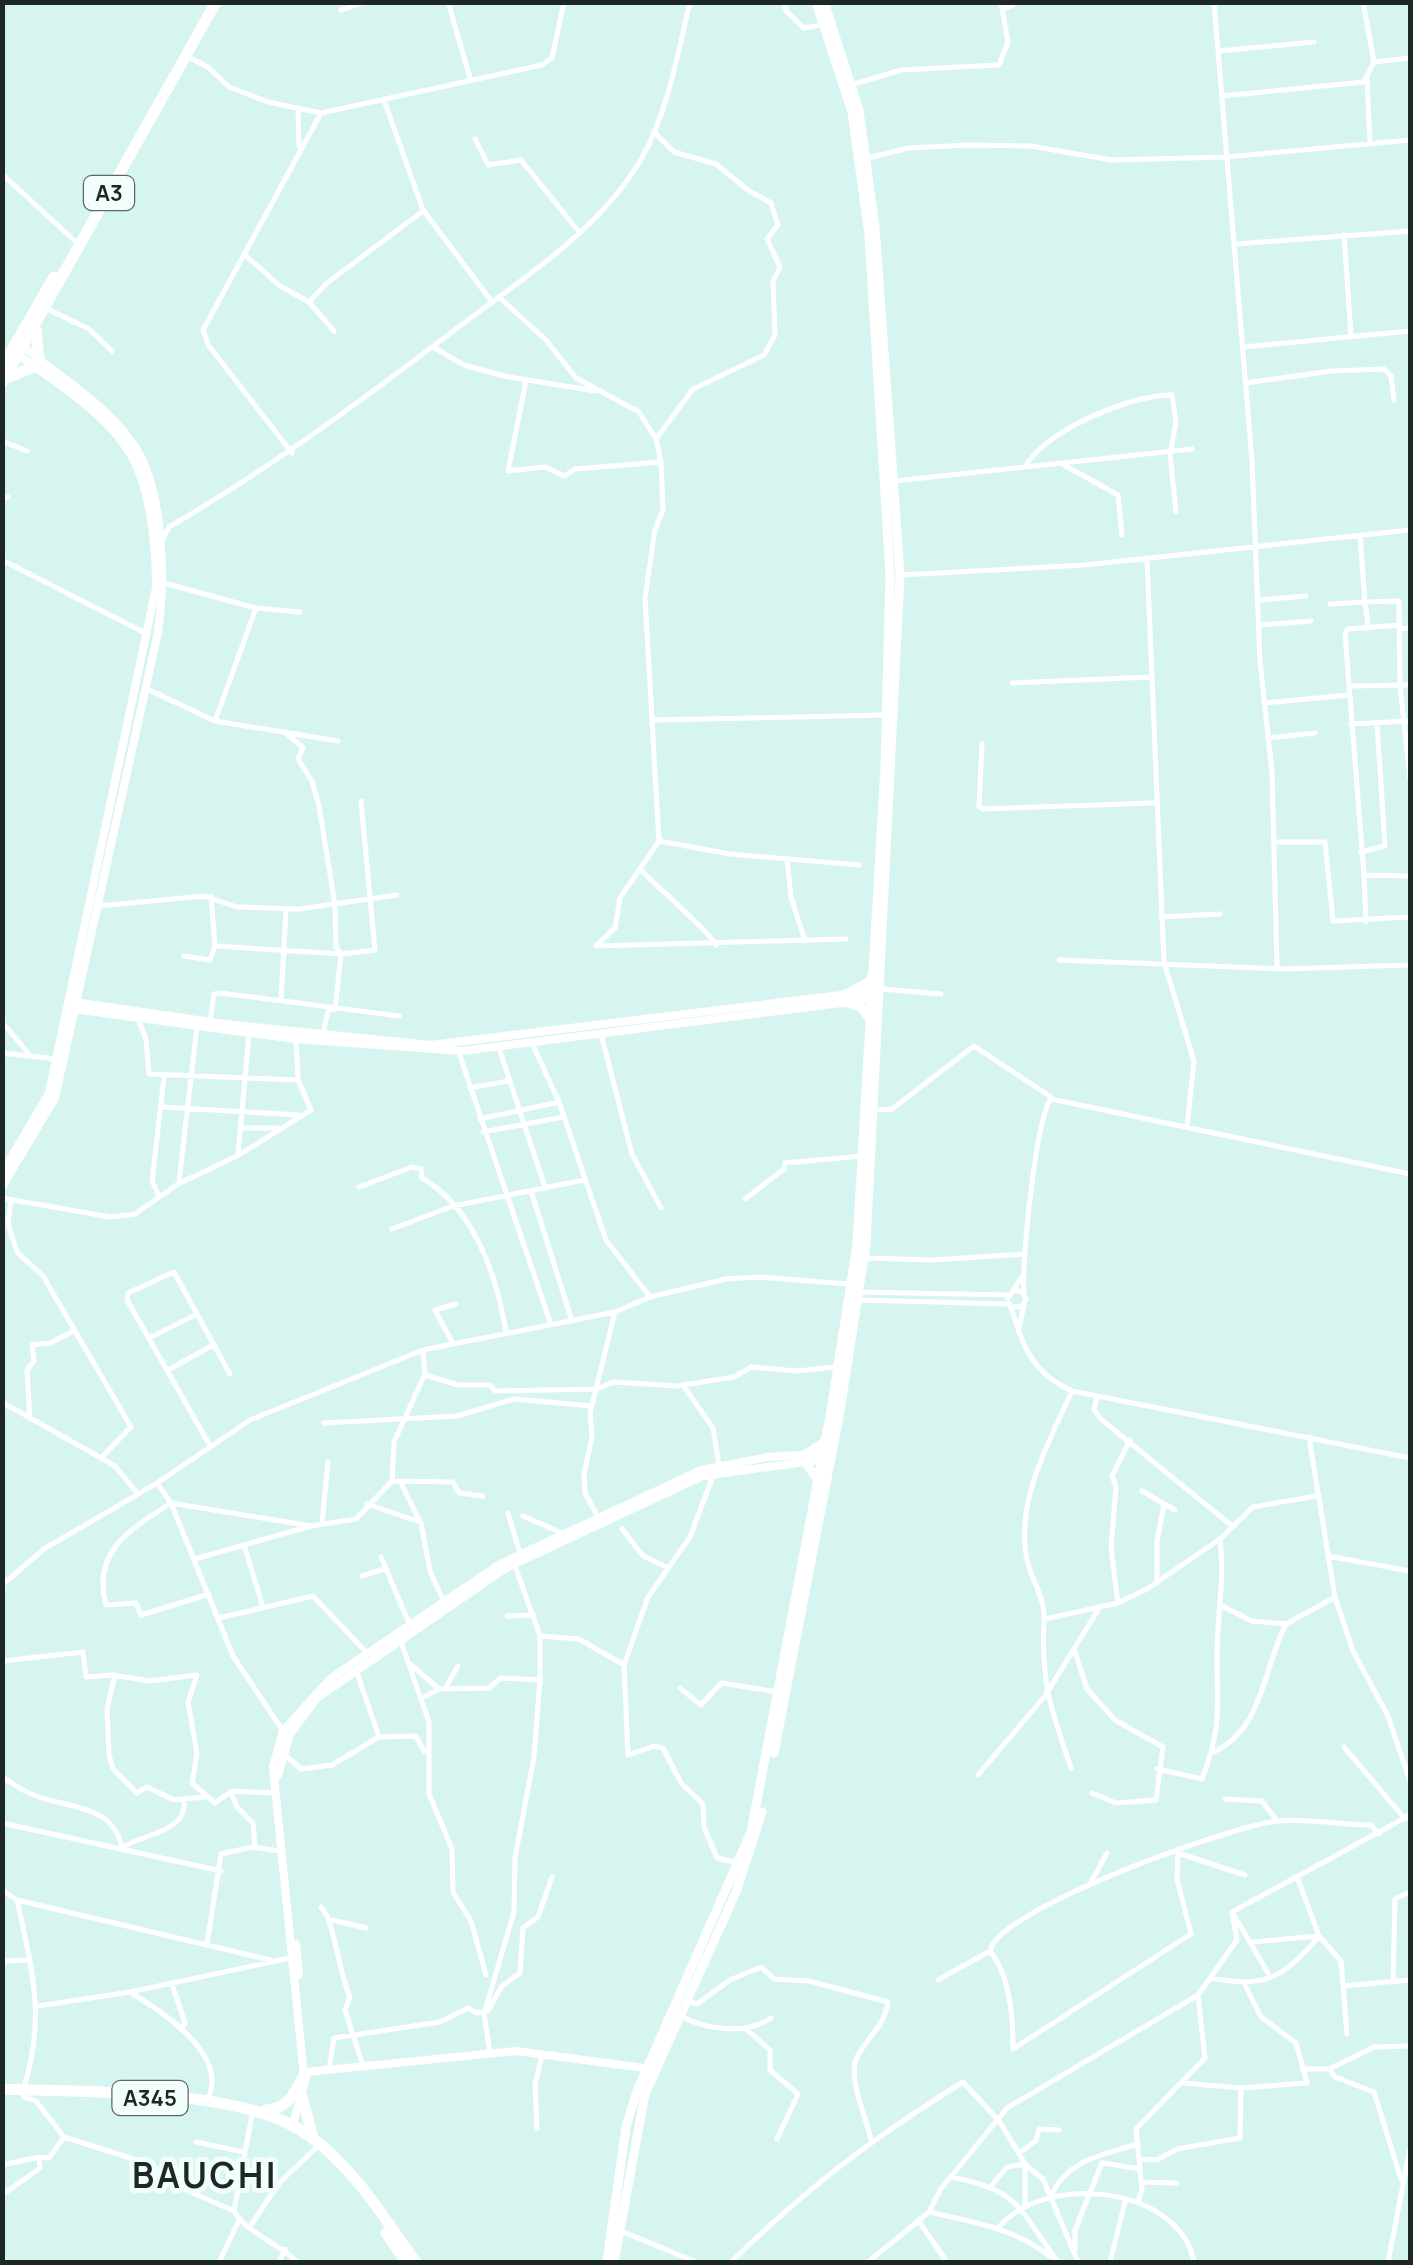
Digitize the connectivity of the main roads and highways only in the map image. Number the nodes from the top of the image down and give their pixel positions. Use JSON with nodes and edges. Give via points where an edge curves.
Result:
{"nodes":[{"id":1,"x":207,"y":2,"type":"edge"},
{"id":2,"x":216,"y":2,"type":"edge"},
{"id":3,"x":816,"y":2,"type":"edge"},
{"id":4,"x":824,"y":2,"type":"edge"},
{"id":5,"x":860,"y":159,"type":"junction"},
{"id":6,"x":77,"y":243,"type":"junction"},
{"id":7,"x":36,"y":324,"type":"junction"},
{"id":8,"x":18,"y":348,"type":"junction"},
{"id":9,"x":3,"y":377,"type":"edge"},
{"id":10,"x":895,"y":575,"type":"junction"},
{"id":11,"x":887,"y":803,"type":"junction"},
{"id":12,"x":874,"y":971,"type":"junction"},
{"id":13,"x":878,"y":994,"type":"junction"},
{"id":14,"x":872,"y":1022,"type":"junction"},
{"id":15,"x":856,"y":1292,"type":"junction"},
{"id":16,"x":826,"y":1440,"type":"junction"},
{"id":17,"x":826,"y":1456,"type":"junction"},
{"id":18,"x":817,"y":1482,"type":"junction"},
{"id":19,"x":305,"y":2073,"type":"road end"},
{"id":20,"x":2,"y":2093,"type":"edge"},
{"id":21,"x":24,"y":2094,"type":"junction"},
{"id":22,"x":302,"y":2098,"type":"road end"},
{"id":23,"x":251,"y":2111,"type":"junction"},
{"id":24,"x":317,"y":2146,"type":"junction"},
{"id":25,"x":406,"y":2262,"type":"edge"},
{"id":26,"x":416,"y":2262,"type":"edge"},
{"id":27,"x":610,"y":2262,"type":"edge"}],
"edges":[{"from":1,"to":6,"type":"highway","number":"A3"},
{"from":2,"to":6,"type":"highway","number":"A3"},
{"from":3,"to":5,"type":"main road"},
{"from":4,"to":5,"type":"main road","via":[[859,110]]},
{"from":5,"to":10,"type":"main road"},
{"from":5,"to":10,"type":"main road","via":[[875,228],[895,482]]},
{"from":6,"to":7,"type":"highway","number":"A3"},
{"from":6,"to":8,"type":"highway","number":"A3"},
{"from":7,"to":8,"type":"highway","number":"A3"},
{"from":7,"to":9,"type":"highway","via":[[37,364]]},
{"from":8,"to":9,"type":"highway","number":"A3"},
{"from":10,"to":11,"type":"main road"},
{"from":10,"to":11,"type":"main road"},
{"from":11,"to":12,"type":"main road"},
{"from":11,"to":13,"type":"main road"},
{"from":12,"to":13,"type":"main road"},
{"from":12,"to":14,"type":"main road","via":[[846,998]]},
{"from":13,"to":14,"type":"main road"},
{"from":13,"to":15,"type":"main road","via":[[864,1258]]},
{"from":14,"to":15,"type":"main road"},
{"from":15,"to":16,"type":"main road"},
{"from":15,"to":17,"type":"main road"},
{"from":16,"to":17,"type":"main road"},
{"from":16,"to":18,"type":"main road","via":[[805,1458]]},
{"from":17,"to":18,"type":"main road"},
{"from":17,"to":27,"type":"main road","via":[[756,1836],[640,2114]]},
{"from":18,"to":27,"type":"main road","via":[[760,1792],[740,1863],[645,2068],[626,2127]]},
{"from":19,"to":23,"type":"highway","via":[[282,2107]]},
{"from":20,"to":21,"type":"highway","number":"A345"},
{"from":21,"to":23,"type":"highway","number":"A345"},
{"from":21,"to":23,"type":"highway","number":"A345","via":[[206,2101]]},
{"from":22,"to":24,"type":"highway"},
{"from":23,"to":24,"type":"highway","number":"A345"},
{"from":24,"to":25,"type":"highway","number":"A345"},
{"from":24,"to":26,"type":"highway","number":"A345","via":[[358,2181]]}]}
